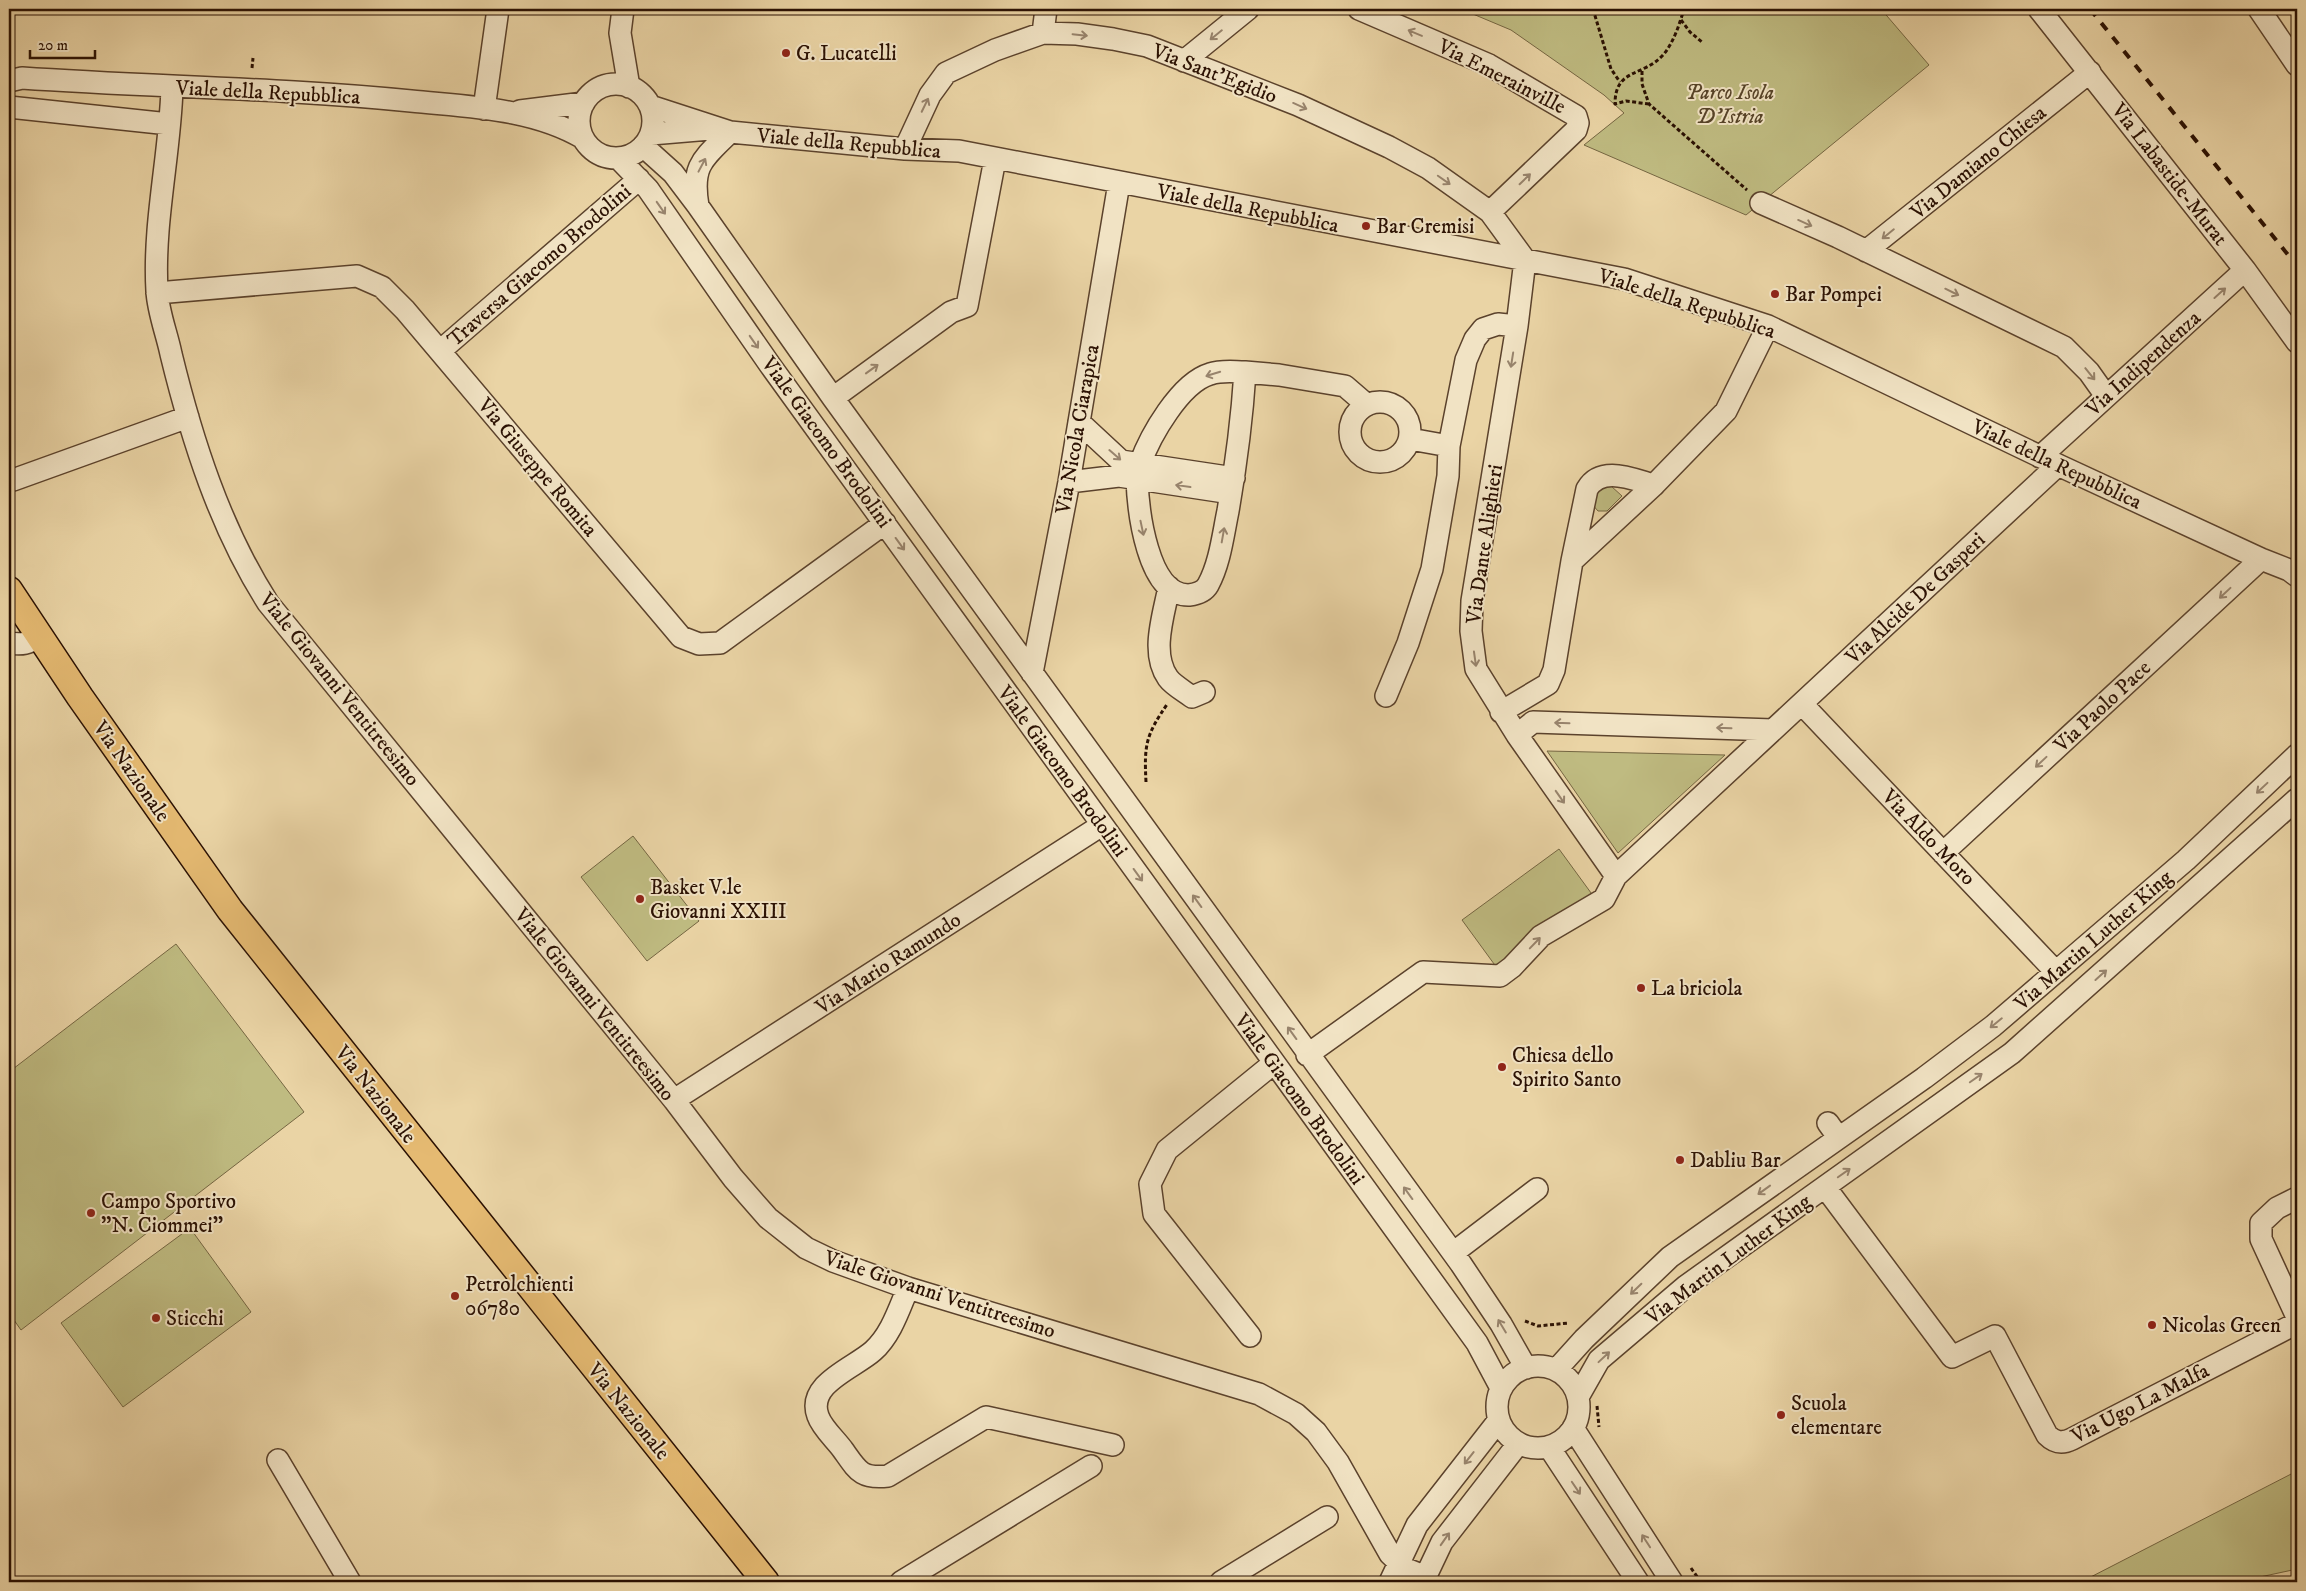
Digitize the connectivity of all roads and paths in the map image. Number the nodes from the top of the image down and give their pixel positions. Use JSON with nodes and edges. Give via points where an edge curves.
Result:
{"nodes":[{"id":1,"x":498,"y":9,"type":"edge"},
{"id":2,"x":623,"y":9,"type":"edge"},
{"id":3,"x":1046,"y":9,"type":"edge"},
{"id":4,"x":1248,"y":9,"type":"edge"},
{"id":5,"x":1359,"y":9,"type":"edge"},
{"id":6,"x":1592,"y":9,"type":"edge"},
{"id":7,"x":1684,"y":9,"type":"edge"},
{"id":8,"x":2039,"y":9,"type":"edge"},
{"id":9,"x":2259,"y":9,"type":"edge"},
{"id":10,"x":1681,"y":20,"type":"junction"},
{"id":11,"x":620,"y":33,"type":"junction"},
{"id":12,"x":1043,"y":33,"type":"junction"},
{"id":13,"x":1702,"y":42,"type":"dead end"},
{"id":14,"x":2293,"y":51,"type":"edge"},
{"id":15,"x":252,"y":58,"type":"dead end"},
{"id":16,"x":1184,"y":61,"type":"junction"},
{"id":17,"x":1642,"y":71,"type":"junction"},
{"id":18,"x":252,"y":72,"type":"dead end"},
{"id":19,"x":2090,"y":72,"type":"junction"},
{"id":20,"x":13,"y":77,"type":"edge"},
{"id":21,"x":1620,"y":82,"type":"junction"},
{"id":22,"x":629,"y":87,"type":"junction"},
{"id":23,"x":172,"y":88,"type":"junction"},
{"id":24,"x":600,"y":88,"type":"junction"},
{"id":25,"x":584,"y":103,"type":"junction"},
{"id":26,"x":1649,"y":104,"type":"junction"},
{"id":27,"x":650,"y":106,"type":"junction"},
{"id":28,"x":9,"y":107,"type":"edge"},
{"id":29,"x":484,"y":108,"type":"junction"},
{"id":30,"x":512,"y":112,"type":"junction"},
{"id":31,"x":169,"y":124,"type":"junction"},
{"id":32,"x":723,"y":130,"type":"junction"},
{"id":33,"x":583,"y":138,"type":"junction"},
{"id":34,"x":647,"y":140,"type":"junction"},
{"id":35,"x":905,"y":149,"type":"junction"},
{"id":36,"x":618,"y":158,"type":"junction"},
{"id":37,"x":995,"y":159,"type":"junction"},
{"id":38,"x":639,"y":179,"type":"junction"},
{"id":39,"x":1119,"y":183,"type":"junction"},
{"id":40,"x":1761,"y":202,"type":"joint"},
{"id":41,"x":698,"y":206,"type":"junction"},
{"id":42,"x":1490,"y":212,"type":"junction"},
{"id":43,"x":1866,"y":251,"type":"junction"},
{"id":44,"x":1526,"y":260,"type":"junction"},
{"id":45,"x":2245,"y":270,"type":"junction"},
{"id":46,"x":157,"y":293,"type":"junction"},
{"id":47,"x":1517,"y":326,"type":"junction"},
{"id":48,"x":1768,"y":326,"type":"junction"},
{"id":49,"x":2297,"y":342,"type":"edge"},
{"id":50,"x":440,"y":351,"type":"junction"},
{"id":51,"x":1245,"y":372,"type":"junction"},
{"id":52,"x":2106,"y":396,"type":"junction"},
{"id":53,"x":833,"y":398,"type":"junction"},
{"id":54,"x":1367,"y":405,"type":"junction"},
{"id":55,"x":188,"y":417,"type":"junction"},
{"id":56,"x":1079,"y":422,"type":"junction"},
{"id":57,"x":1410,"y":439,"type":"junction"},
{"id":58,"x":1449,"y":446,"type":"junction"},
{"id":59,"x":2049,"y":461,"type":"junction"},
{"id":60,"x":1139,"y":472,"type":"junction"},
{"id":61,"x":9,"y":478,"type":"edge"},
{"id":62,"x":1069,"y":482,"type":"junction"},
{"id":63,"x":1232,"y":485,"type":"junction"},
{"id":64,"x":1654,"y":485,"type":"junction"},
{"id":65,"x":885,"y":523,"type":"junction"},
{"id":66,"x":2261,"y":560,"type":"junction"},
{"id":67,"x":1572,"y":561,"type":"junction"},
{"id":68,"x":2294,"y":572,"type":"edge"},
{"id":69,"x":1169,"y":587,"type":"junction"},
{"id":70,"x":9,"y":590,"type":"edge"},
{"id":71,"x":40,"y":636,"type":"junction"},
{"id":72,"x":9,"y":643,"type":"edge"},
{"id":73,"x":1032,"y":673,"type":"junction"},
{"id":74,"x":1179,"y":687,"type":"junction"},
{"id":75,"x":1204,"y":692,"type":"dead end"},
{"id":76,"x":1386,"y":696,"type":"dead end"},
{"id":77,"x":1802,"y":704,"type":"junction"},
{"id":78,"x":1501,"y":712,"type":"junction"},
{"id":79,"x":1773,"y":730,"type":"junction"},
{"id":80,"x":1516,"y":735,"type":"junction"},
{"id":81,"x":2297,"y":755,"type":"edge"},
{"id":82,"x":1146,"y":782,"type":"dead end"},
{"id":83,"x":2297,"y":799,"type":"edge"},
{"id":84,"x":1102,"y":825,"type":"junction"},
{"id":85,"x":1943,"y":853,"type":"junction"},
{"id":86,"x":1616,"y":876,"type":"junction"},
{"id":87,"x":2056,"y":972,"type":"junction"},
{"id":88,"x":1307,"y":1055,"type":"junction"},
{"id":89,"x":1274,"y":1063,"type":"junction"},
{"id":90,"x":674,"y":1100,"type":"junction"},
{"id":91,"x":1876,"y":1109,"type":"junction"},
{"id":92,"x":1894,"y":1138,"type":"junction"},
{"id":93,"x":1824,"y":1187,"type":"junction"},
{"id":94,"x":1538,"y":1189,"type":"dead end"},
{"id":95,"x":2297,"y":1198,"type":"edge"},
{"id":96,"x":1453,"y":1253,"type":"junction"},
{"id":97,"x":908,"y":1288,"type":"junction"},
{"id":98,"x":2297,"y":1317,"type":"edge"},
{"id":99,"x":2297,"y":1323,"type":"edge"},
{"id":100,"x":1250,"y":1336,"type":"dead end"},
{"id":101,"x":1526,"y":1368,"type":"junction"},
{"id":102,"x":1556,"y":1370,"type":"junction"},
{"id":103,"x":1501,"y":1388,"type":"junction"},
{"id":104,"x":1578,"y":1397,"type":"junction"},
{"id":105,"x":1597,"y":1405,"type":"dead end"},
{"id":106,"x":1499,"y":1420,"type":"junction"},
{"id":107,"x":1573,"y":1428,"type":"junction"},
{"id":108,"x":1600,"y":1429,"type":"dead end"},
{"id":109,"x":1518,"y":1444,"type":"junction"},
{"id":110,"x":1112,"y":1446,"type":"dead end"},
{"id":111,"x":1549,"y":1447,"type":"junction"},
{"id":112,"x":278,"y":1460,"type":"dead end"},
{"id":113,"x":1091,"y":1466,"type":"dead end"},
{"id":114,"x":1327,"y":1516,"type":"dead end"},
{"id":115,"x":1398,"y":1562,"type":"junction"},
{"id":116,"x":1688,"y":1564,"type":"dead end"},
{"id":117,"x":1424,"y":1579,"type":"edge"},
{"id":118,"x":1700,"y":1581,"type":"edge"},
{"id":119,"x":350,"y":1582,"type":"edge"},
{"id":120,"x":766,"y":1582,"type":"edge"},
{"id":121,"x":901,"y":1582,"type":"edge"},
{"id":122,"x":1221,"y":1582,"type":"edge"},
{"id":123,"x":1390,"y":1582,"type":"edge"},
{"id":124,"x":1638,"y":1582,"type":"edge"},
{"id":125,"x":1671,"y":1582,"type":"edge"}],
"edges":[{"from":1,"to":29,"type":"street"},
{"from":2,"to":11,"type":"street"},
{"from":3,"to":12,"type":"street"},
{"from":4,"to":16,"type":"street","one_way":true},
{"from":42,"to":5,"type":"street","name":"Via Emerainville","one_way":true,"via":[[1576,130],[1576,116],[1489,65]]},
{"from":6,"to":21,"type":"path","via":[[1611,69]]},
{"from":7,"to":10,"type":"path"},
{"from":8,"to":19,"type":"street","name":"Via Labastide-Murat"},
{"from":9,"to":14,"type":"street"},
{"from":10,"to":13,"type":"path"},
{"from":10,"to":17,"type":"path","via":[[1663,55]]},
{"from":11,"to":22,"type":"street"},
{"from":11,"to":24,"type":"street"},
{"from":12,"to":16,"type":"street","name":"Via Sant'Egidio","one_way":true,"via":[[1077,34],[1147,46]]},
{"from":35,"to":12,"type":"street","name":"Via Sant'Egidio","one_way":true,"via":[[930,95],[946,73],[995,50]]},
{"from":15,"to":18,"type":"path"},
{"from":16,"to":42,"type":"street","name":"Via Sant'Egidio","one_way":true,"via":[[1298,105],[1389,147],[1428,168]]},
{"from":17,"to":21,"type":"path"},
{"from":17,"to":26,"type":"path","via":[[1642,84]]},
{"from":19,"to":43,"type":"street","name":"Via Damiano Chiesa","one_way":true},
{"from":19,"to":45,"type":"street","name":"Via Labastide-Murat"},
{"from":20,"to":23,"type":"street","name":"Viale della Repubblica"},
{"from":21,"to":26,"type":"path","via":[[1615,104],[1626,101]]},
{"from":22,"to":24,"type":"street","via":[[609,85]]},
{"from":22,"to":27,"type":"street","via":[[645,98]]},
{"from":23,"to":29,"type":"street","name":"Viale della Repubblica","via":[[250,88]]},
{"from":23,"to":31,"type":"street","name":"Viale Giovanni Ventitreesimo"},
{"from":24,"to":25,"type":"street"},
{"from":25,"to":30,"type":"street","name":"Viale della Repubblica"},
{"from":25,"to":33,"type":"street","via":[[580,114]]},
{"from":26,"to":40,"type":"path"},
{"from":27,"to":32,"type":"street","name":"Viale della Repubblica"},
{"from":27,"to":34,"type":"street","via":[[653,116]]},
{"from":28,"to":31,"type":"street"},
{"from":29,"to":30,"type":"street","name":"Viale della Repubblica"},
{"from":30,"to":33,"type":"street","name":"Viale della Repubblica","via":[[566,128]]},
{"from":31,"to":46,"type":"street","name":"Viale Giovanni Ventitreesimo","via":[[158,240]]},
{"from":32,"to":34,"type":"street","name":"Viale della Repubblica"},
{"from":32,"to":35,"type":"street","name":"Viale della Repubblica"},
{"from":41,"to":32,"type":"street","name":"Viale Giacomo Brodolini","one_way":true,"via":[[694,184],[701,163]]},
{"from":33,"to":36,"type":"street","via":[[598,153]]},
{"from":34,"to":36,"type":"street","via":[[636,152]]},
{"from":34,"to":41,"type":"street","name":"Viale Giacomo Brodolini"},
{"from":35,"to":37,"type":"street","name":"Viale della Repubblica","via":[[959,152]]},
{"from":36,"to":38,"type":"street","name":"Viale Giacomo Brodolini"},
{"from":37,"to":39,"type":"street","name":"Viale della Repubblica"},
{"from":53,"to":37,"type":"street","one_way":true,"via":[[951,312],[967,306]]},
{"from":38,"to":50,"type":"street","name":"Traversa Giacomo Brodolini"},
{"from":38,"to":65,"type":"street","name":"Viale Giacomo Brodolini","one_way":true},
{"from":39,"to":44,"type":"street","name":"Viale della Repubblica"},
{"from":39,"to":56,"type":"street","name":"Via Nicola Ciarapica"},
{"from":40,"to":43,"type":"street","one_way":true},
{"from":41,"to":53,"type":"street","name":"Viale Giacomo Brodolini"},
{"from":42,"to":44,"type":"street","name":"Via Sant'Egidio"},
{"from":43,"to":52,"type":"street","one_way":true,"via":[[2064,347],[2089,372]]},
{"from":44,"to":47,"type":"street","name":"Via Dante Alighieri"},
{"from":44,"to":48,"type":"street","name":"Viale della Repubblica","via":[[1624,278]]},
{"from":45,"to":49,"type":"street","name":"Via Labastide-Murat"},
{"from":52,"to":45,"type":"street","name":"Via Indipendenza","one_way":true},
{"from":46,"to":50,"type":"street","name":"Via Giuseppe Romita","via":[[357,276],[382,287]]},
{"from":46,"to":55,"type":"street","name":"Viale Giovanni Ventitreesimo"},
{"from":47,"to":58,"type":"street","via":[[1498,324],[1483,329],[1475,339],[1466,360]]},
{"from":47,"to":78,"type":"street","name":"Via Dante Alighieri","one_way":true,"via":[[1472,601],[1471,631],[1476,669]]},
{"from":48,"to":59,"type":"street","name":"Viale della Repubblica"},
{"from":48,"to":64,"type":"street","via":[[1726,411]]},
{"from":50,"to":65,"type":"street","name":"Via Giuseppe Romita","via":[[681,637],[699,644],[720,643]]},
{"from":51,"to":54,"type":"street","via":[[1345,386]]},
{"from":51,"to":60,"type":"street","one_way":true,"via":[[1208,374],[1187,390],[1148,442]]},
{"from":51,"to":63,"type":"street","via":[[1241,434]]},
{"from":52,"to":59,"type":"street","name":"Via Indipendenza"},
{"from":53,"to":73,"type":"street","name":"Viale Giacomo Brodolini"},
{"from":54,"to":57,"type":"street","via":[[1377,402],[1395,406],[1408,420]]},
{"from":54,"to":57,"type":"street","via":[[1359,411],[1350,429],[1355,448],[1362,456],[1380,463],[1390,461],[1400,456]]},
{"from":55,"to":61,"type":"street","via":[[13,480]]},
{"from":55,"to":90,"type":"street","name":"Viale Giovanni Ventitreesimo","via":[[201,461],[234,540],[268,603]]},
{"from":56,"to":60,"type":"street","one_way":true,"via":[[1121,461]]},
{"from":56,"to":62,"type":"street","name":"Via Nicola Ciarapica"},
{"from":57,"to":58,"type":"street"},
{"from":58,"to":76,"type":"street","via":[[1448,476],[1432,569],[1408,643]]},
{"from":59,"to":66,"type":"street","name":"Viale della Repubblica"},
{"from":59,"to":77,"type":"street","name":"Via Alcide De Gasperi"},
{"from":60,"to":62,"type":"street"},
{"from":60,"to":63,"type":"street"},
{"from":60,"to":69,"type":"street","one_way":true,"via":[[1138,510],[1146,544],[1154,566]]},
{"from":62,"to":73,"type":"street","name":"Via Nicola Ciarapica"},
{"from":69,"to":63,"type":"street","one_way":true,"via":[[1186,595],[1199,594],[1207,586],[1222,543]]},
{"from":64,"to":67,"type":"street"},
{"from":64,"to":67,"type":"street","via":[[1616,475],[1600,476],[1591,481]]},
{"from":65,"to":84,"type":"street","name":"Viale Giacomo Brodolini","one_way":true},
{"from":66,"to":68,"type":"street","name":"Viale della Repubblica"},
{"from":66,"to":85,"type":"street","name":"Via Paolo Pace","one_way":true},
{"from":67,"to":78,"type":"street","via":[[1554,670],[1548,684]]},
{"from":69,"to":74,"type":"street","via":[[1159,646],[1160,664],[1168,679]]},
{"from":70,"to":71,"type":"main road","name":"Via Nazionale"},
{"from":71,"to":72,"type":"street","via":[[22,645]]},
{"from":71,"to":120,"type":"main road","name":"Via Nazionale","via":[[230,910]]},
{"from":88,"to":73,"type":"street","name":"Viale Giacomo Brodolini","one_way":true},
{"from":74,"to":75,"type":"street","via":[[1192,697]]},
{"from":74,"to":82,"type":"path","via":[[1150,730],[1146,744]]},
{"from":77,"to":79,"type":"street","name":"Via Alcide De Gasperi"},
{"from":77,"to":85,"type":"street","name":"Via Aldo Moro"},
{"from":78,"to":80,"type":"street","name":"Via Dante Alighieri"},
{"from":79,"to":80,"type":"street","one_way":true,"via":[[1533,722]]},
{"from":79,"to":86,"type":"street","name":"Via Alcide De Gasperi"},
{"from":80,"to":86,"type":"street","name":"Via Dante Alighieri","one_way":true},
{"from":81,"to":87,"type":"street","name":"Via Martin Luther King","one_way":true,"via":[[2186,860]]},
{"from":92,"to":83,"type":"street","name":"Via Martin Luther King","one_way":true,"via":[[2012,1053]]},
{"from":84,"to":89,"type":"street","name":"Viale Giacomo Brodolini","one_way":true},
{"from":84,"to":90,"type":"street","name":"Via Mario Ramundo"},
{"from":85,"to":87,"type":"street","name":"Via Aldo Moro"},
{"from":88,"to":86,"type":"street","name":"Via Alcide De Gasperi","one_way":true,"via":[[1423,972],[1500,976],[1541,936],[1604,899]]},
{"from":87,"to":91,"type":"street","name":"Via Martin Luther King","one_way":true,"via":[[1993,1026]]},
{"from":96,"to":88,"type":"street","name":"Viale Giacomo Brodolini","one_way":true},
{"from":89,"to":100,"type":"street","via":[[1167,1150],[1150,1184],[1154,1214]]},
{"from":89,"to":103,"type":"street","name":"Viale Giacomo Brodolini","via":[[1477,1343]]},
{"from":90,"to":97,"type":"street","name":"Viale Giovanni Ventitreesimo","via":[[733,1178],[776,1224],[806,1248]]},
{"from":91,"to":92,"type":"street"},
{"from":91,"to":102,"type":"street","name":"Via Martin Luther King","one_way":true,"via":[[1833,1130],[1790,1160],[1670,1257],[1584,1338]]},
{"from":93,"to":92,"type":"street","name":"Via Martin Luther King","one_way":true},
{"from":93,"to":99,"type":"street","name":"Via Ugo La Malfa","via":[[1952,1357],[1995,1336],[2044,1430],[2056,1442],[2067,1442]]},
{"from":104,"to":93,"type":"street","name":"Via Martin Luther King","one_way":true,"via":[[1599,1360],[1679,1292]]},
{"from":94,"to":96,"type":"street"},
{"from":95,"to":98,"type":"street","via":[[2277,1208],[2261,1223],[2261,1239]]},
{"from":101,"to":96,"type":"street","name":"Viale Giacomo Brodolini","one_way":true,"via":[[1502,1324]]},
{"from":97,"to":110,"type":"street","via":[[894,1321],[874,1350],[825,1385],[816,1399],[818,1416],[857,1470],[872,1478],[888,1476],[986,1417]]},
{"from":97,"to":115,"type":"street","name":"Viale Giovanni Ventitreesimo","via":[[1259,1394],[1296,1414],[1316,1432],[1338,1462],[1390,1554]]},
{"from":101,"to":102,"type":"street"},
{"from":101,"to":103,"type":"street","via":[[1508,1379]]},
{"from":102,"to":104,"type":"street"},
{"from":103,"to":106,"type":"street","via":[[1497,1409]]},
{"from":104,"to":107,"type":"street","via":[[1578,1418]]},
{"from":105,"to":108,"type":"path"},
{"from":106,"to":109,"type":"street","via":[[1510,1438]]},
{"from":106,"to":115,"type":"street","one_way":true,"via":[[1417,1525]]},
{"from":107,"to":111,"type":"street","via":[[1567,1437]]},
{"from":125,"to":107,"type":"street","one_way":true},
{"from":109,"to":111,"type":"street","via":[[1538,1449]]},
{"from":117,"to":109,"type":"street","one_way":true,"via":[[1442,1542]]},
{"from":111,"to":124,"type":"street","one_way":true},
{"from":112,"to":119,"type":"street"},
{"from":113,"to":121,"type":"street"},
{"from":114,"to":122,"type":"street"},
{"from":115,"to":117,"type":"street","name":"Viale Giovanni Ventitreesimo"},
{"from":115,"to":123,"type":"street"},
{"from":116,"to":118,"type":"path"}]}
